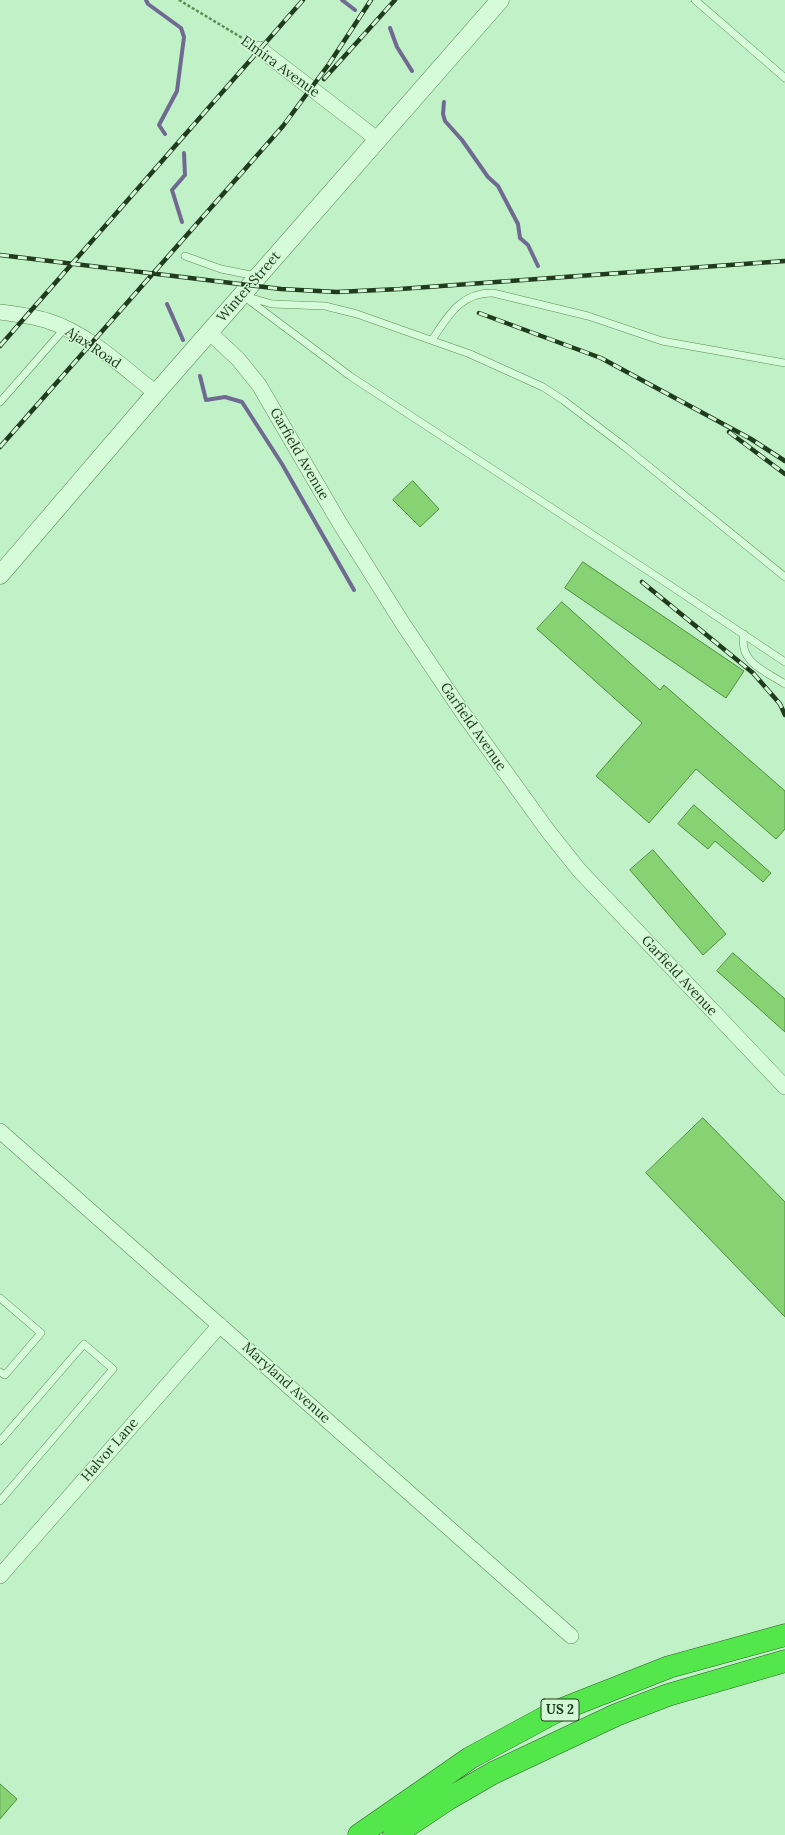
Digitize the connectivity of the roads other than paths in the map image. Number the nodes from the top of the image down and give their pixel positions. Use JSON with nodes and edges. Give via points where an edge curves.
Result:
{"nodes":[{"id":1,"x":500,"y":0,"type":"edge"},
{"id":2,"x":695,"y":0,"type":"edge"},
{"id":3,"x":260,"y":49,"type":"road end"},
{"id":4,"x":785,"y":78,"type":"edge"},
{"id":5,"x":377,"y":139,"type":"junction"},
{"id":6,"x":185,"y":256,"type":"dead end"},
{"id":7,"x":258,"y":276,"type":"junction"},
{"id":8,"x":242,"y":294,"type":"junction"},
{"id":9,"x":0,"y":312,"type":"edge"},
{"id":10,"x":65,"y":328,"type":"junction"},
{"id":11,"x":210,"y":332,"type":"junction"},
{"id":12,"x":432,"y":340,"type":"junction"},
{"id":13,"x":785,"y":363,"type":"edge"},
{"id":14,"x":156,"y":393,"type":"junction"},
{"id":15,"x":0,"y":402,"type":"edge"},
{"id":16,"x":0,"y":575,"type":"edge"},
{"id":17,"x":785,"y":578,"type":"edge"},
{"id":18,"x":744,"y":634,"type":"junction"},
{"id":19,"x":785,"y":662,"type":"edge"},
{"id":20,"x":785,"y":684,"type":"edge"},
{"id":21,"x":785,"y":1087,"type":"edge"},
{"id":22,"x":0,"y":1131,"type":"edge"},
{"id":23,"x":0,"y":1298,"type":"edge"},
{"id":24,"x":220,"y":1325,"type":"junction"},
{"id":25,"x":0,"y":1372,"type":"edge"},
{"id":26,"x":0,"y":1441,"type":"edge"},
{"id":27,"x":0,"y":1501,"type":"edge"},
{"id":28,"x":0,"y":1576,"type":"edge"},
{"id":29,"x":785,"y":1635,"type":"edge"},
{"id":30,"x":571,"y":1636,"type":"dead end"},
{"id":31,"x":782,"y":1663,"type":"edge"},
{"id":32,"x":359,"y":1835,"type":"edge"},
{"id":33,"x":394,"y":1835,"type":"edge"}],
"edges":[{"from":1,"to":5,"type":"street","name":"Winter Street"},
{"from":2,"to":4,"type":"lane"},
{"from":3,"to":5,"type":"street","name":"Elmira Avenue"},
{"from":5,"to":7,"type":"street","name":"Winter Street"},
{"from":6,"to":7,"type":"lane","via":[[221,269]]},
{"from":7,"to":8,"type":"street","name":"Winter Street"},
{"from":8,"to":11,"type":"street","name":"Winter Street"},
{"from":8,"to":12,"type":"lane","via":[[272,304],[334,307]]},
{"from":8,"to":18,"type":"lane","via":[[350,376]]},
{"from":9,"to":10,"type":"street","name":"Ajax Road","via":[[27,315]]},
{"from":10,"to":14,"type":"street","name":"Ajax Road"},
{"from":10,"to":15,"type":"lane"},
{"from":11,"to":14,"type":"street","name":"Winter Street"},
{"from":11,"to":21,"type":"street","name":"Garfield Avenue","via":[[238,359],[259,385],[342,528],[407,630],[548,831],[579,870]]},
{"from":12,"to":13,"type":"lane","via":[[447,317],[463,301],[478,294],[493,293],[588,316],[662,341]]},
{"from":12,"to":17,"type":"lane","via":[[504,369],[563,400],[664,478]]},
{"from":14,"to":16,"type":"street","name":"Winter Street"},
{"from":18,"to":19,"type":"lane"},
{"from":18,"to":20,"type":"lane","via":[[743,648],[749,661]]},
{"from":22,"to":24,"type":"street","name":"Maryland Avenue"},
{"from":23,"to":25,"type":"lane","via":[[41,1334],[4,1376]]},
{"from":24,"to":28,"type":"street","name":"Halvor Lane"},
{"from":24,"to":30,"type":"street","name":"Maryland Avenue"},
{"from":26,"to":27,"type":"lane","via":[[84,1344],[113,1369]]},
{"from":29,"to":32,"type":"highway","number":"US 2","via":[[669,1667],[555,1712],[470,1758]]},
{"from":31,"to":33,"type":"highway","number":"US 2","via":[[668,1695],[609,1718],[493,1773]]}]}
